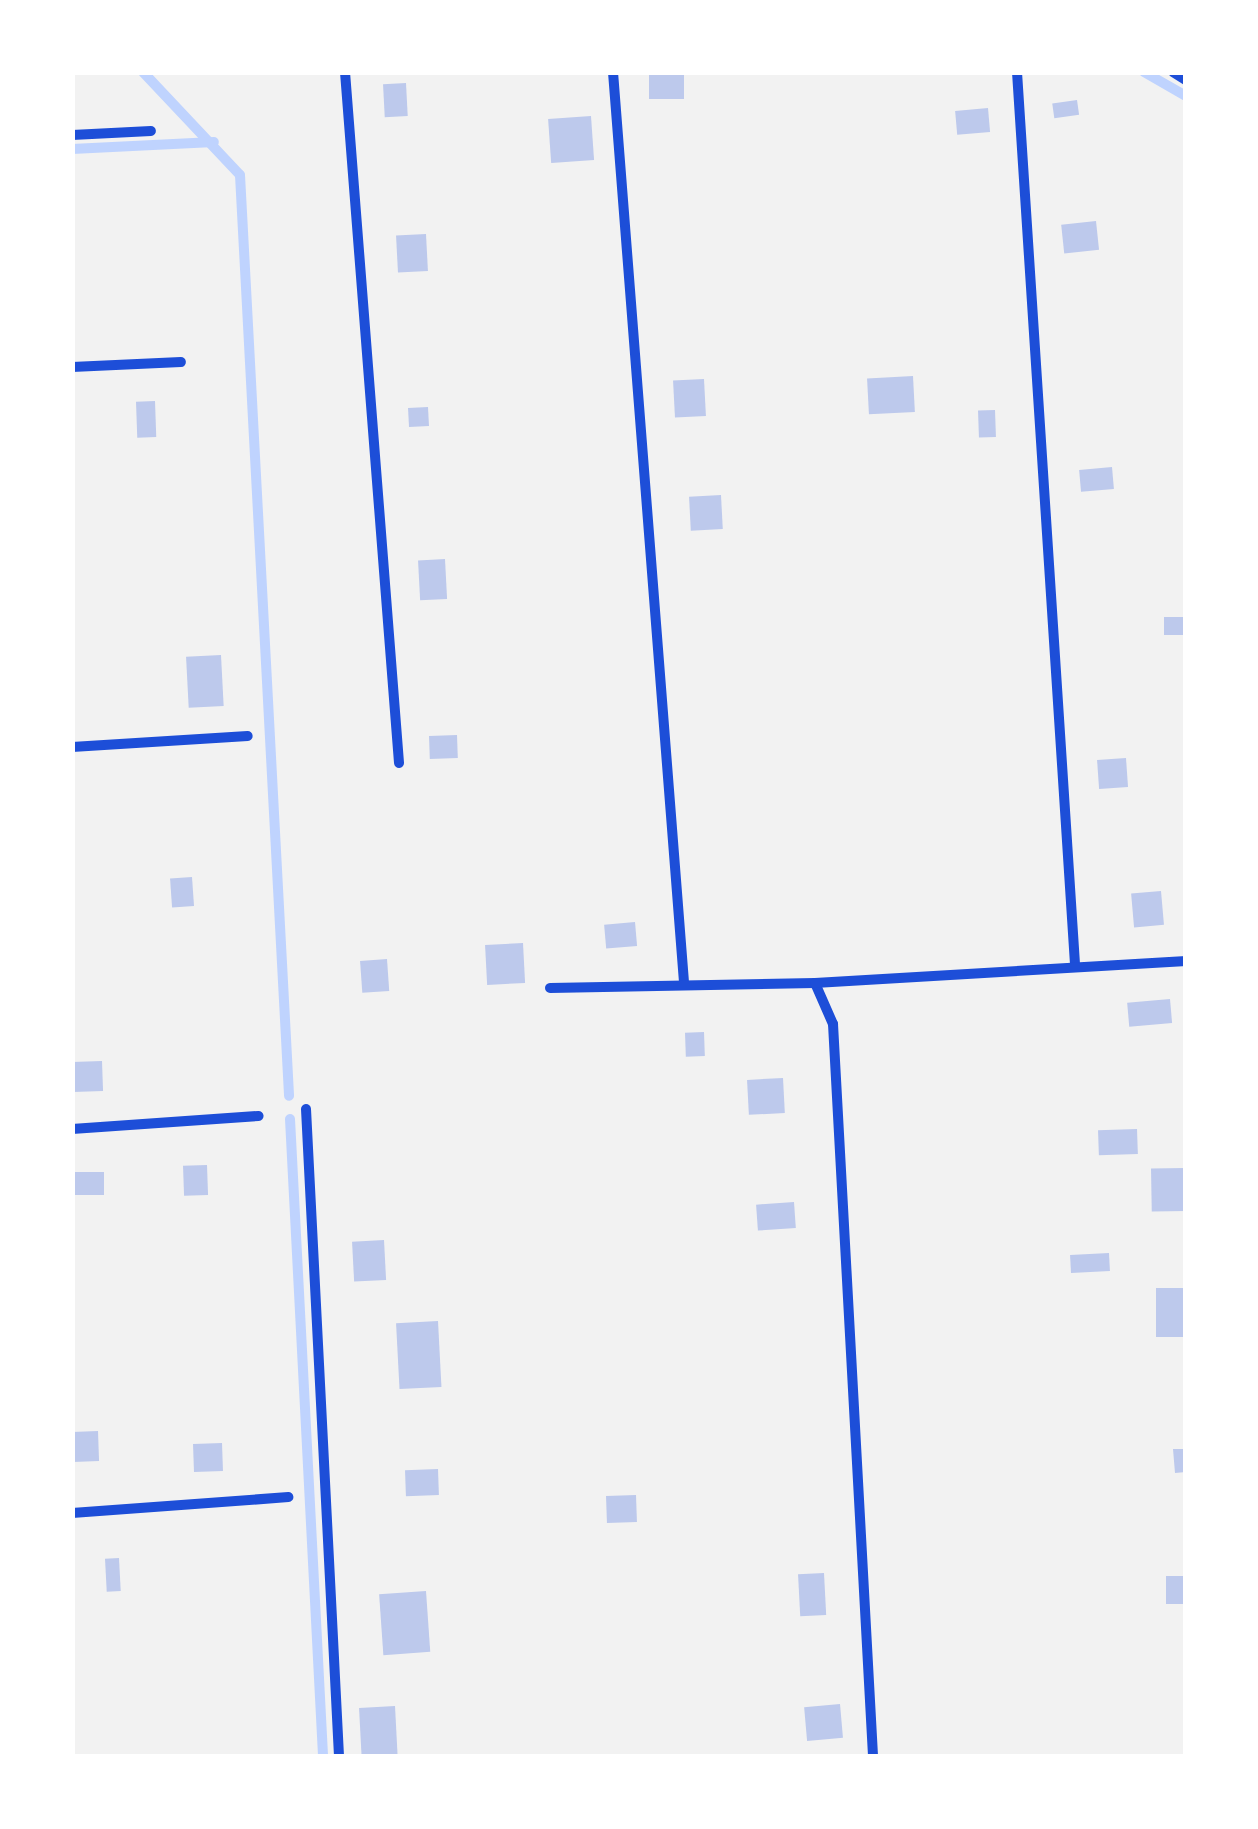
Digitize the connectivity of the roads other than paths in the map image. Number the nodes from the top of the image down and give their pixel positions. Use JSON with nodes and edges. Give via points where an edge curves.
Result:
{"nodes":[{"id":1,"x":345,"y":72,"type":"edge"},
{"id":2,"x":612,"y":72,"type":"edge"},
{"id":3,"x":1017,"y":72,"type":"edge"},
{"id":4,"x":1173,"y":72,"type":"edge"},
{"id":5,"x":1186,"y":80,"type":"edge"},
{"id":6,"x":152,"y":131,"type":"dead end"},
{"id":7,"x":72,"y":135,"type":"edge"},
{"id":8,"x":180,"y":362,"type":"dead end"},
{"id":9,"x":72,"y":367,"type":"edge"},
{"id":10,"x":248,"y":736,"type":"dead end"},
{"id":11,"x":72,"y":747,"type":"edge"},
{"id":12,"x":399,"y":763,"type":"dead end"},
{"id":13,"x":1186,"y":960,"type":"edge"},
{"id":14,"x":1075,"y":964,"type":"junction"},
{"id":15,"x":815,"y":982,"type":"junction"},
{"id":16,"x":684,"y":983,"type":"junction"},
{"id":17,"x":550,"y":988,"type":"dead end"},
{"id":18,"x":306,"y":1109,"type":"dead end"},
{"id":19,"x":260,"y":1116,"type":"dead end"},
{"id":20,"x":72,"y":1128,"type":"edge"},
{"id":21,"x":288,"y":1497,"type":"dead end"},
{"id":22,"x":72,"y":1513,"type":"edge"},
{"id":23,"x":339,"y":1756,"type":"edge"},
{"id":24,"x":873,"y":1756,"type":"edge"}],
"edges":[{"from":1,"to":12,"type":"street"},
{"from":2,"to":16,"type":"street"},
{"from":3,"to":14,"type":"street"},
{"from":4,"to":5,"type":"street"},
{"from":6,"to":7,"type":"street"},
{"from":8,"to":9,"type":"street"},
{"from":10,"to":11,"type":"street"},
{"from":13,"to":14,"type":"street"},
{"from":14,"to":15,"type":"street"},
{"from":15,"to":16,"type":"street"},
{"from":15,"to":24,"type":"street","via":[[833,1024]]},
{"from":16,"to":17,"type":"street"},
{"from":18,"to":23,"type":"street"},
{"from":19,"to":20,"type":"street"},
{"from":21,"to":22,"type":"street"}]}
